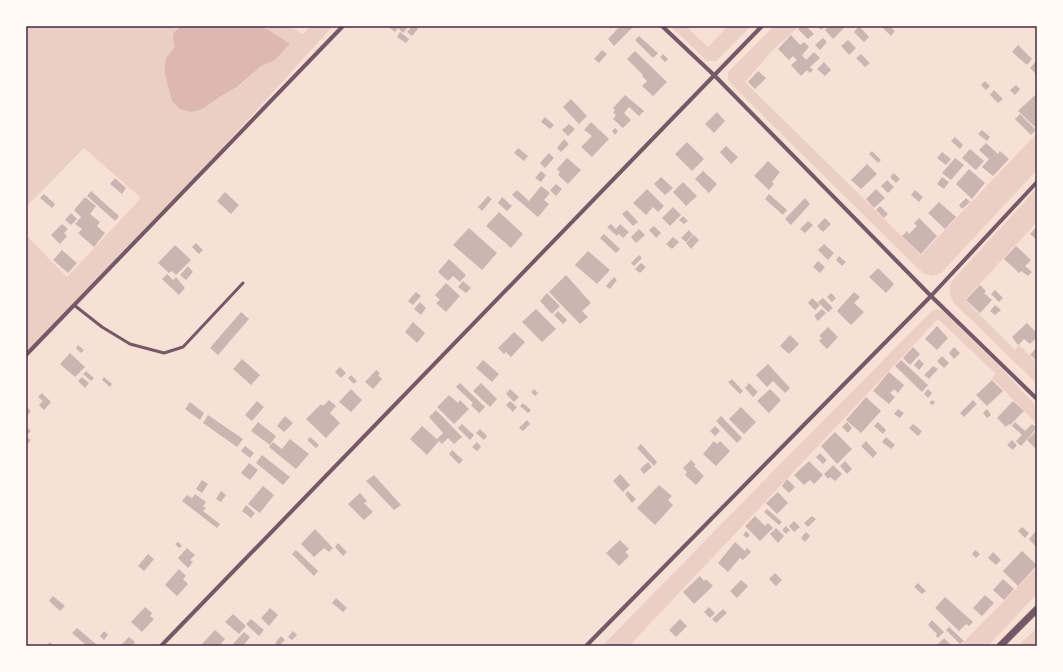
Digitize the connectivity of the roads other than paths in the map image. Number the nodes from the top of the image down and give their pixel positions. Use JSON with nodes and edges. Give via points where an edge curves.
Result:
{"nodes":[{"id":1,"x":343,"y":26,"type":"edge"},
{"id":2,"x":662,"y":26,"type":"edge"},
{"id":3,"x":762,"y":26,"type":"edge"},
{"id":4,"x":715,"y":76,"type":"junction"},
{"id":5,"x":1037,"y":182,"type":"edge"},
{"id":6,"x":244,"y":283,"type":"dead end"},
{"id":7,"x":931,"y":296,"type":"junction"},
{"id":8,"x":74,"y":305,"type":"junction"},
{"id":9,"x":26,"y":355,"type":"edge"},
{"id":10,"x":1037,"y":399,"type":"edge"},
{"id":11,"x":1037,"y":609,"type":"edge"},
{"id":12,"x":161,"y":646,"type":"edge"},
{"id":13,"x":586,"y":646,"type":"edge"},
{"id":14,"x":1000,"y":646,"type":"edge"}],
"edges":[{"from":1,"to":8,"type":"street"},
{"from":2,"to":4,"type":"street"},
{"from":3,"to":4,"type":"street"},
{"from":4,"to":7,"type":"street"},
{"from":4,"to":12,"type":"street"},
{"from":5,"to":7,"type":"street"},
{"from":6,"to":8,"type":"lane","via":[[183,347],[164,353],[130,344],[102,327]]},
{"from":7,"to":10,"type":"street"},
{"from":7,"to":13,"type":"street"},
{"from":8,"to":9,"type":"street"},
{"from":11,"to":14,"type":"street"}]}
